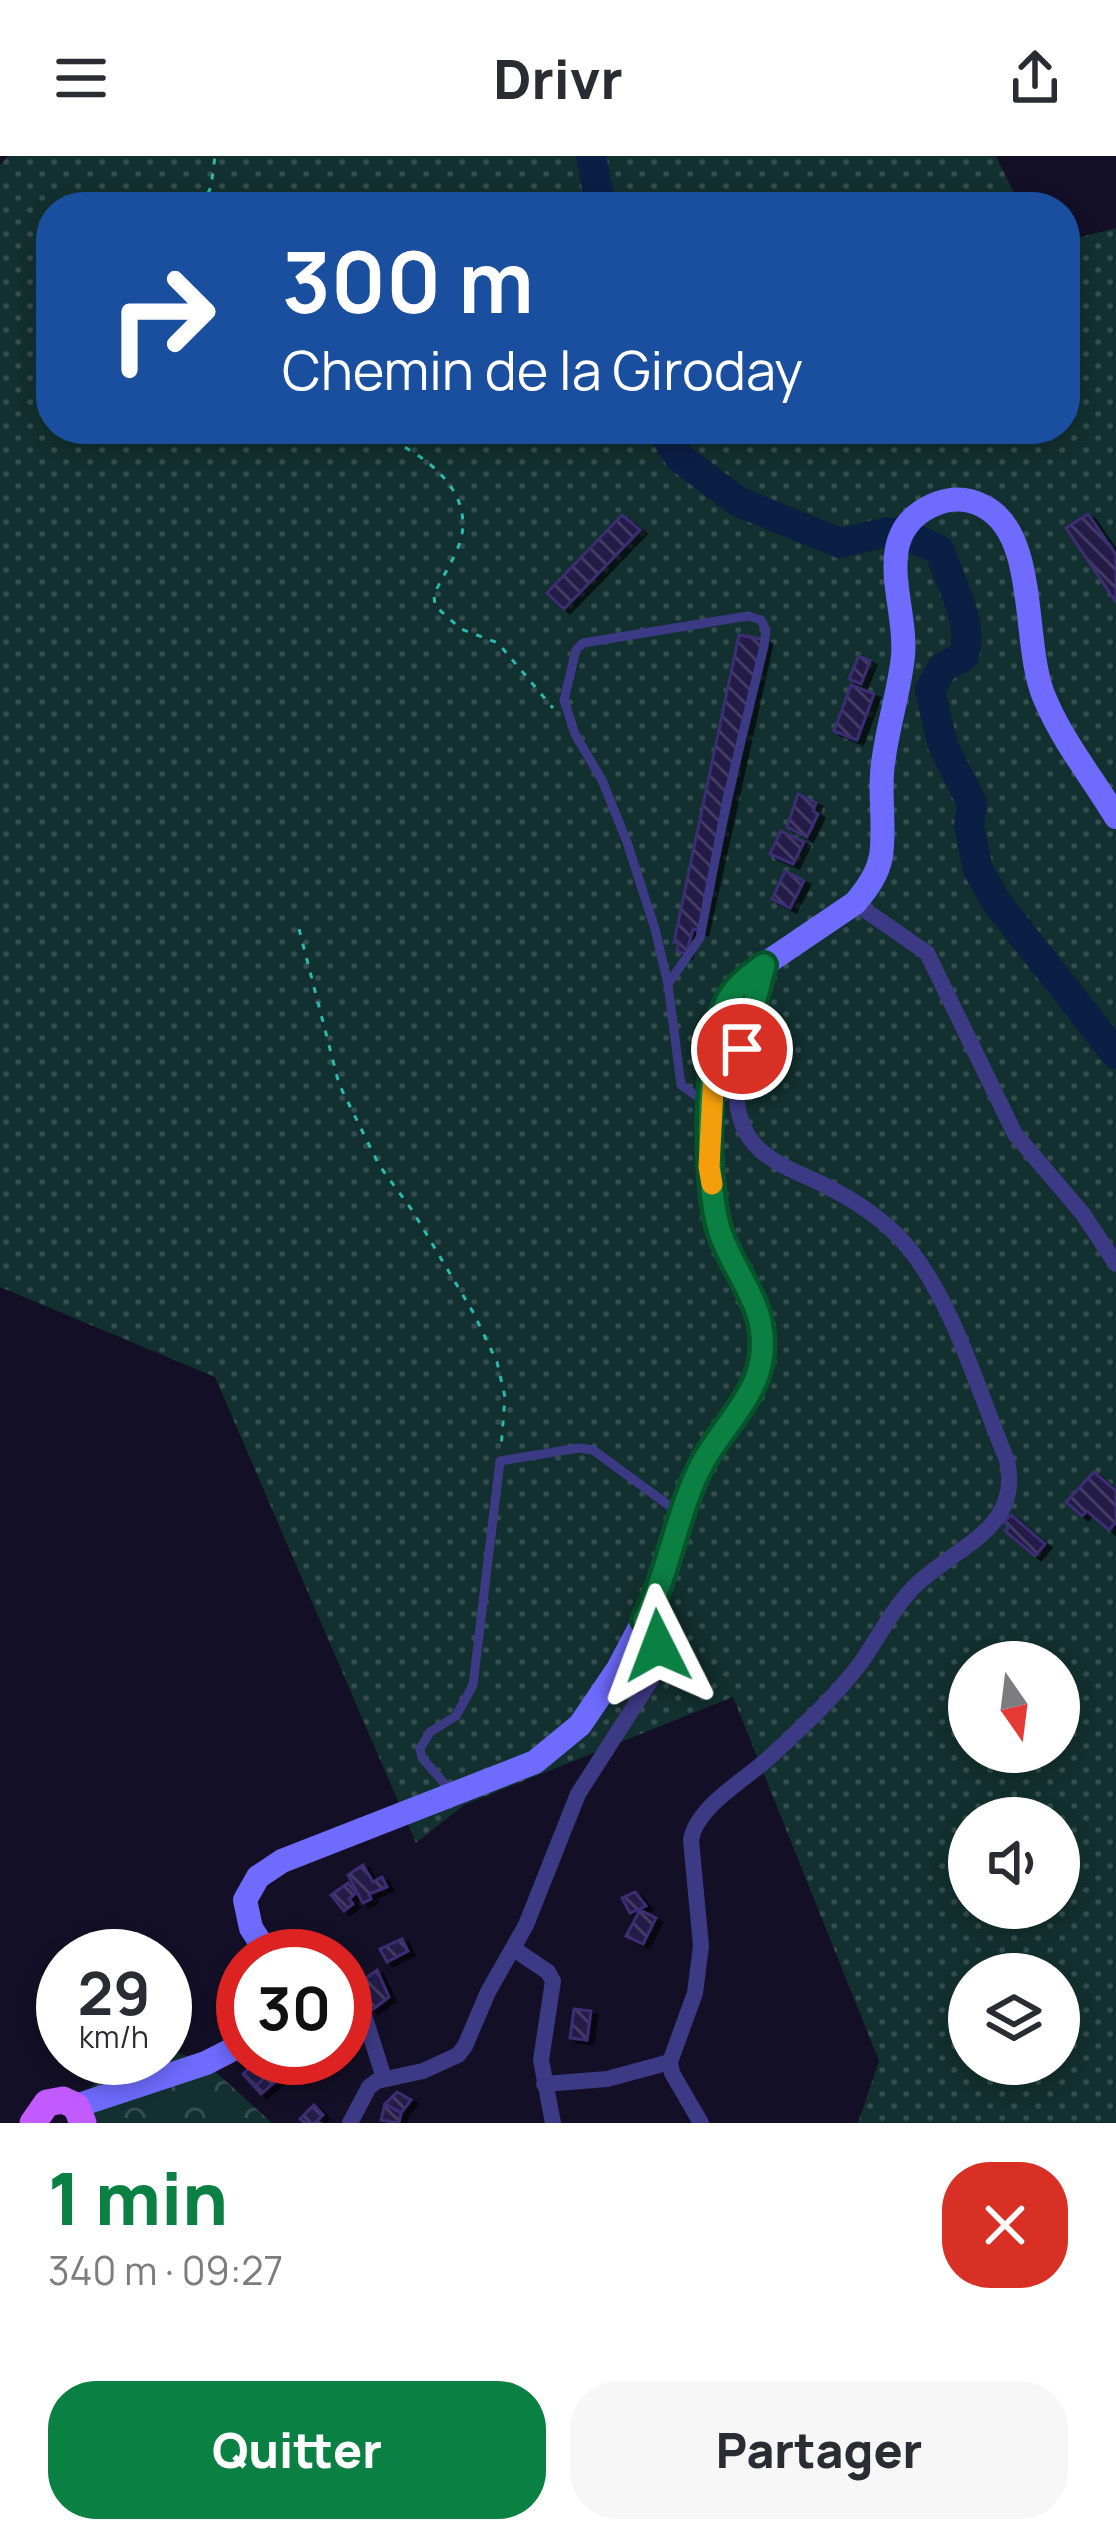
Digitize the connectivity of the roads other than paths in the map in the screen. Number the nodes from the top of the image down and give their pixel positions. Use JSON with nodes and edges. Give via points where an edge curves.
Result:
{"nodes":[{"id":1,"x":1116,"y":817,"type":"edge"},
{"id":2,"x":855,"y":903,"type":"junction"},
{"id":3,"x":764,"y":965,"type":"junction"},
{"id":4,"x":668,"y":984,"type":"junction"},
{"id":5,"x":712,"y":1106,"type":"junction"},
{"id":6,"x":1116,"y":1264,"type":"edge"},
{"id":7,"x":682,"y":1515,"type":"junction"},
{"id":8,"x":644,"y":1620,"type":"junction"},
{"id":9,"x":454,"y":1794,"type":"junction"},
{"id":10,"x":252,"y":1929,"type":"edge"},
{"id":11,"x":514,"y":1949,"type":"junction"},
{"id":12,"x":372,"y":2040,"type":"edge"},
{"id":13,"x":216,"y":2058,"type":"edge"},
{"id":14,"x":670,"y":2062,"type":"junction"},
{"id":15,"x":384,"y":2078,"type":"junction"},
{"id":16,"x":544,"y":2084,"type":"junction"},
{"id":17,"x":80,"y":2114,"type":"edge"},
{"id":18,"x":33,"y":2123,"type":"edge"},
{"id":19,"x":350,"y":2123,"type":"edge"},
{"id":20,"x":553,"y":2123,"type":"edge"},
{"id":21,"x":701,"y":2123,"type":"edge"}],
"edges":[{"from":1,"to":2,"type":"main road","via":[[1045,700],[1008,526],[968,498],[934,504],[900,534],[904,651],[882,771],[881,858]]},
{"from":2,"to":3,"type":"main road"},
{"from":2,"to":6,"type":"street","via":[[927,952],[1015,1134]]},
{"from":3,"to":5,"type":"main road","via":[[728,1000],[716,1033]]},
{"from":3,"to":14,"type":"street","via":[[742,1049],[742,1126],[757,1148],[881,1219],[912,1251],[937,1292],[1012,1484],[990,1527],[912,1589],[808,1722],[693,1826],[701,1946]]},
{"from":4,"to":4,"type":"lane","via":[[700,938],[766,630],[748,616],[583,643],[566,682],[569,719],[626,842]]},
{"from":4,"to":5,"type":"lane","via":[[681,1085]]},
{"from":5,"to":7,"type":"main road","via":[[709,1167],[720,1232],[764,1326],[747,1396],[701,1465]]},
{"from":7,"to":8,"type":"main road"},
{"from":7,"to":9,"type":"lane","via":[[593,1450],[500,1461],[473,1685],[456,1716],[420,1749]]},
{"from":8,"to":9,"type":"main road","via":[[580,1725],[535,1762]]},
{"from":8,"to":11,"type":"street","via":[[655,1633],[657,1664],[578,1794]]},
{"from":9,"to":10,"type":"main road","via":[[258,1877],[245,1900]]},
{"from":11,"to":15,"type":"street","via":[[458,2055],[409,2077]]},
{"from":11,"to":16,"type":"street","via":[[553,1981]]},
{"from":12,"to":15,"type":"street"},
{"from":13,"to":17,"type":"main road"},
{"from":14,"to":16,"type":"street"},
{"from":14,"to":21,"type":"street"},
{"from":15,"to":19,"type":"street","via":[[369,2087]]},
{"from":16,"to":20,"type":"street"},
{"from":17,"to":18,"type":"main road","via":[[63,2099],[47,2103]]}]}
